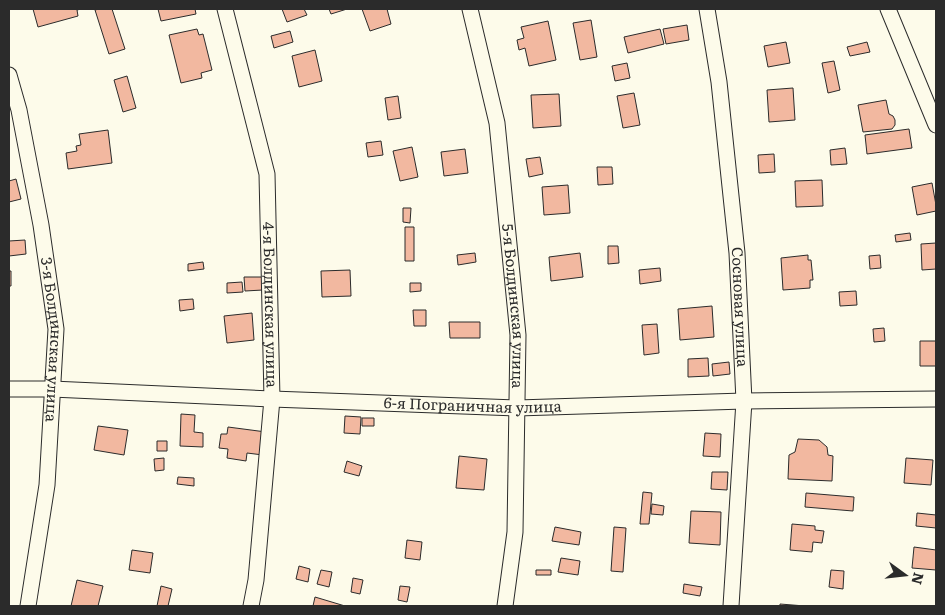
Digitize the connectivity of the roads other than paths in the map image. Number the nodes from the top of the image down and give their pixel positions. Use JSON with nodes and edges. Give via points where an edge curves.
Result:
{"nodes":[{"id":1,"x":225,"y":9,"type":"edge"},
{"id":2,"x":470,"y":9,"type":"edge"},
{"id":3,"x":707,"y":9,"type":"edge"},
{"id":4,"x":888,"y":9,"type":"edge"},
{"id":5,"x":9,"y":75,"type":"edge"},
{"id":6,"x":936,"y":125,"type":"edge"},
{"id":7,"x":52,"y":389,"type":"junction"},
{"id":8,"x":9,"y":390,"type":"edge"},
{"id":9,"x":272,"y":399,"type":"junction"},
{"id":10,"x":936,"y":399,"type":"edge"},
{"id":11,"x":744,"y":401,"type":"junction"},
{"id":12,"x":517,"y":408,"type":"junction"},
{"id":13,"x":28,"y":606,"type":"edge"},
{"id":14,"x":251,"y":606,"type":"edge"},
{"id":15,"x":504,"y":606,"type":"edge"},
{"id":16,"x":731,"y":606,"type":"edge"}],
"edges":[{"from":1,"to":9,"type":"street","name":"4-я Болдинская улица","via":[[267,174]]},
{"from":2,"to":12,"type":"street","name":"5-я Болдинская улица","via":[[497,123],[518,334]]},
{"from":3,"to":11,"type":"street","name":"Сосновая улица","via":[[736,253]]},
{"from":4,"to":6,"type":"street"},
{"from":5,"to":7,"type":"street","name":"3-я Болдинская улица","via":[[41,225],[56,328]]},
{"from":7,"to":8,"type":"street","name":"6-я Пограничная улица"},
{"from":7,"to":9,"type":"street","name":"6-я Пограничная улица"},
{"from":7,"to":13,"type":"street","name":"3-я Болдинская улица","via":[[47,484]]},
{"from":9,"to":12,"type":"street","name":"6-я Пограничная улица"},
{"from":9,"to":14,"type":"street","name":"4-я Болдинская улица"},
{"from":10,"to":11,"type":"street","name":"6-я Пограничная улица"},
{"from":11,"to":12,"type":"street","name":"6-я Пограничная улица"},
{"from":11,"to":16,"type":"street","name":"Сосновая улица"},
{"from":12,"to":15,"type":"street","name":"5-я Болдинская улица","via":[[515,532]]}]}
